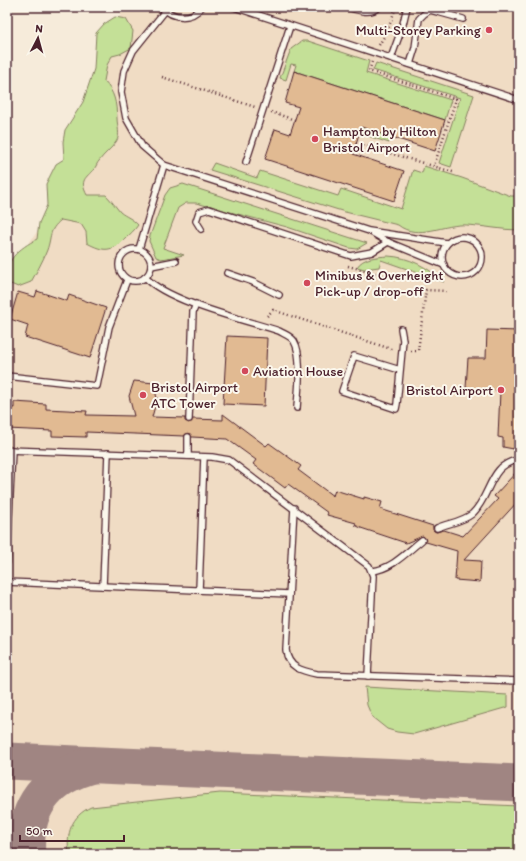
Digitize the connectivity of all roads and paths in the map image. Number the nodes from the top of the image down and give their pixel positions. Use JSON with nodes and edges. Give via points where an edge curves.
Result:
{"nodes":[{"id":1,"x":202,"y":7,"type":"edge"},
{"id":2,"x":234,"y":7,"type":"edge"},
{"id":3,"x":347,"y":7,"type":"edge"},
{"id":4,"x":379,"y":7,"type":"edge"},
{"id":5,"x":396,"y":7,"type":"edge"},
{"id":6,"x":407,"y":7,"type":"edge"},
{"id":7,"x":163,"y":9,"type":"edge"},
{"id":8,"x":463,"y":20,"type":"dead end"},
{"id":9,"x":290,"y":26,"type":"junction"},
{"id":10,"x":378,"y":47,"type":"dead end"},
{"id":11,"x":391,"y":58,"type":"junction"},
{"id":12,"x":372,"y":62,"type":"dead end"},
{"id":13,"x":410,"y":64,"type":"junction"},
{"id":14,"x":162,"y":77,"type":"dead end"},
{"id":15,"x":519,"y":100,"type":"edge"},
{"id":16,"x":262,"y":110,"type":"junction"},
{"id":17,"x":295,"y":120,"type":"dead end"},
{"id":18,"x":356,"y":143,"type":"dead end"},
{"id":19,"x":246,"y":162,"type":"dead end"},
{"id":20,"x":164,"y":165,"type":"junction"},
{"id":21,"x":434,"y":166,"type":"junction"},
{"id":22,"x":454,"y":172,"type":"dead end"},
{"id":23,"x":201,"y":229,"type":"dead end"},
{"id":24,"x":369,"y":231,"type":"junction"},
{"id":25,"x":388,"y":242,"type":"junction"},
{"id":26,"x":447,"y":243,"type":"junction"},
{"id":27,"x":139,"y":249,"type":"junction"},
{"id":28,"x":176,"y":261,"type":"dead end"},
{"id":29,"x":444,"y":265,"type":"junction"},
{"id":30,"x":151,"y":266,"type":"junction"},
{"id":31,"x":228,"y":273,"type":"dead end"},
{"id":32,"x":146,"y":278,"type":"junction"},
{"id":33,"x":127,"y":280,"type":"junction"},
{"id":34,"x":446,"y":291,"type":"dead end"},
{"id":35,"x":279,"y":295,"type":"dead end"},
{"id":36,"x":196,"y":304,"type":"junction"},
{"id":37,"x":267,"y":316,"type":"dead end"},
{"id":38,"x":401,"y":329,"type":"dead end"},
{"id":39,"x":402,"y":350,"type":"junction"},
{"id":40,"x":400,"y":370,"type":"junction"},
{"id":41,"x":7,"y":376,"type":"edge"},
{"id":42,"x":297,"y":408,"type":"dead end"},
{"id":43,"x":188,"y":418,"type":"dead end"},
{"id":44,"x":188,"y":437,"type":"dead end"},
{"id":45,"x":10,"y":450,"type":"edge"},
{"id":46,"x":108,"y":453,"type":"junction"},
{"id":47,"x":188,"y":456,"type":"junction"},
{"id":48,"x":204,"y":457,"type":"junction"},
{"id":49,"x":519,"y":460,"type":"edge"},
{"id":50,"x":294,"y":508,"type":"junction"},
{"id":51,"x":437,"y":528,"type":"dead end"},
{"id":52,"x":422,"y":540,"type":"dead end"},
{"id":53,"x":7,"y":562,"type":"edge"},
{"id":54,"x":372,"y":571,"type":"junction"},
{"id":55,"x":7,"y":582,"type":"edge"},
{"id":56,"x":103,"y":586,"type":"junction"},
{"id":57,"x":198,"y":590,"type":"junction"},
{"id":58,"x":290,"y":594,"type":"junction"},
{"id":59,"x":368,"y":676,"type":"junction"},
{"id":60,"x":519,"y":681,"type":"edge"}],
"edges":[{"from":1,"to":7,"type":"lane","via":[[186,16],[171,15]]},
{"from":2,"to":9,"type":"lane"},
{"from":3,"to":4,"type":"lane","via":[[363,12]]},
{"from":5,"to":10,"type":"path","via":[[387,32]]},
{"from":6,"to":11,"type":"lane"},
{"from":7,"to":20,"type":"lane","via":[[133,51],[124,71],[121,92],[126,118],[142,146]]},
{"from":8,"to":13,"type":"lane","via":[[430,10],[424,14],[419,19]]},
{"from":9,"to":11,"type":"lane"},
{"from":9,"to":16,"type":"lane"},
{"from":11,"to":13,"type":"lane"},
{"from":12,"to":21,"type":"path","via":[[369,71],[456,99]]},
{"from":13,"to":15,"type":"lane"},
{"from":14,"to":16,"type":"path"},
{"from":16,"to":17,"type":"path"},
{"from":16,"to":19,"type":"lane"},
{"from":18,"to":21,"type":"path"},
{"from":20,"to":24,"type":"lane"},
{"from":20,"to":27,"type":"lane"},
{"from":21,"to":22,"type":"path"},
{"from":23,"to":25,"type":"lane","via":[[196,221],[199,212],[209,209],[351,256],[372,252]]},
{"from":24,"to":25,"type":"lane"},
{"from":24,"to":26,"type":"lane"},
{"from":25,"to":29,"type":"lane"},
{"from":26,"to":29,"type":"lane","via":[[442,256]]},
{"from":26,"to":29,"type":"lane","via":[[459,237],[474,240],[479,245],[482,257],[477,270],[466,276],[455,275]]},
{"from":27,"to":30,"type":"lane","via":[[148,255]]},
{"from":27,"to":33,"type":"lane","via":[[124,253],[119,262],[120,272]]},
{"from":28,"to":30,"type":"lane"},
{"from":30,"to":32,"type":"lane"},
{"from":31,"to":35,"type":"lane"},
{"from":32,"to":33,"type":"lane","via":[[137,281]]},
{"from":32,"to":36,"type":"lane","via":[[154,286]]},
{"from":33,"to":41,"type":"lane","via":[[109,327],[97,386]]},
{"from":34,"to":39,"type":"path","via":[[426,290],[418,351]]},
{"from":36,"to":42,"type":"lane","via":[[290,336],[299,354]]},
{"from":36,"to":43,"type":"lane","via":[[193,312]]},
{"from":37,"to":39,"type":"path","via":[[273,310],[392,350]]},
{"from":38,"to":39,"type":"lane"},
{"from":39,"to":40,"type":"lane"},
{"from":40,"to":40,"type":"lane","via":[[396,409],[342,391],[354,356]]},
{"from":44,"to":47,"type":"lane"},
{"from":45,"to":46,"type":"lane"},
{"from":45,"to":53,"type":"lane"},
{"from":46,"to":47,"type":"lane"},
{"from":46,"to":56,"type":"lane"},
{"from":47,"to":48,"type":"lane"},
{"from":48,"to":50,"type":"lane","via":[[229,460]]},
{"from":48,"to":57,"type":"lane"},
{"from":49,"to":51,"type":"lane","via":[[508,462],[499,469],[472,514],[460,521]]},
{"from":50,"to":54,"type":"lane","via":[[368,564]]},
{"from":50,"to":58,"type":"lane"},
{"from":52,"to":54,"type":"lane","via":[[392,564]]},
{"from":54,"to":59,"type":"lane"},
{"from":55,"to":56,"type":"lane"},
{"from":56,"to":57,"type":"lane"},
{"from":57,"to":58,"type":"lane"},
{"from":58,"to":59,"type":"lane","via":[[286,650],[292,665],[317,674]]},
{"from":59,"to":60,"type":"lane"}]}
